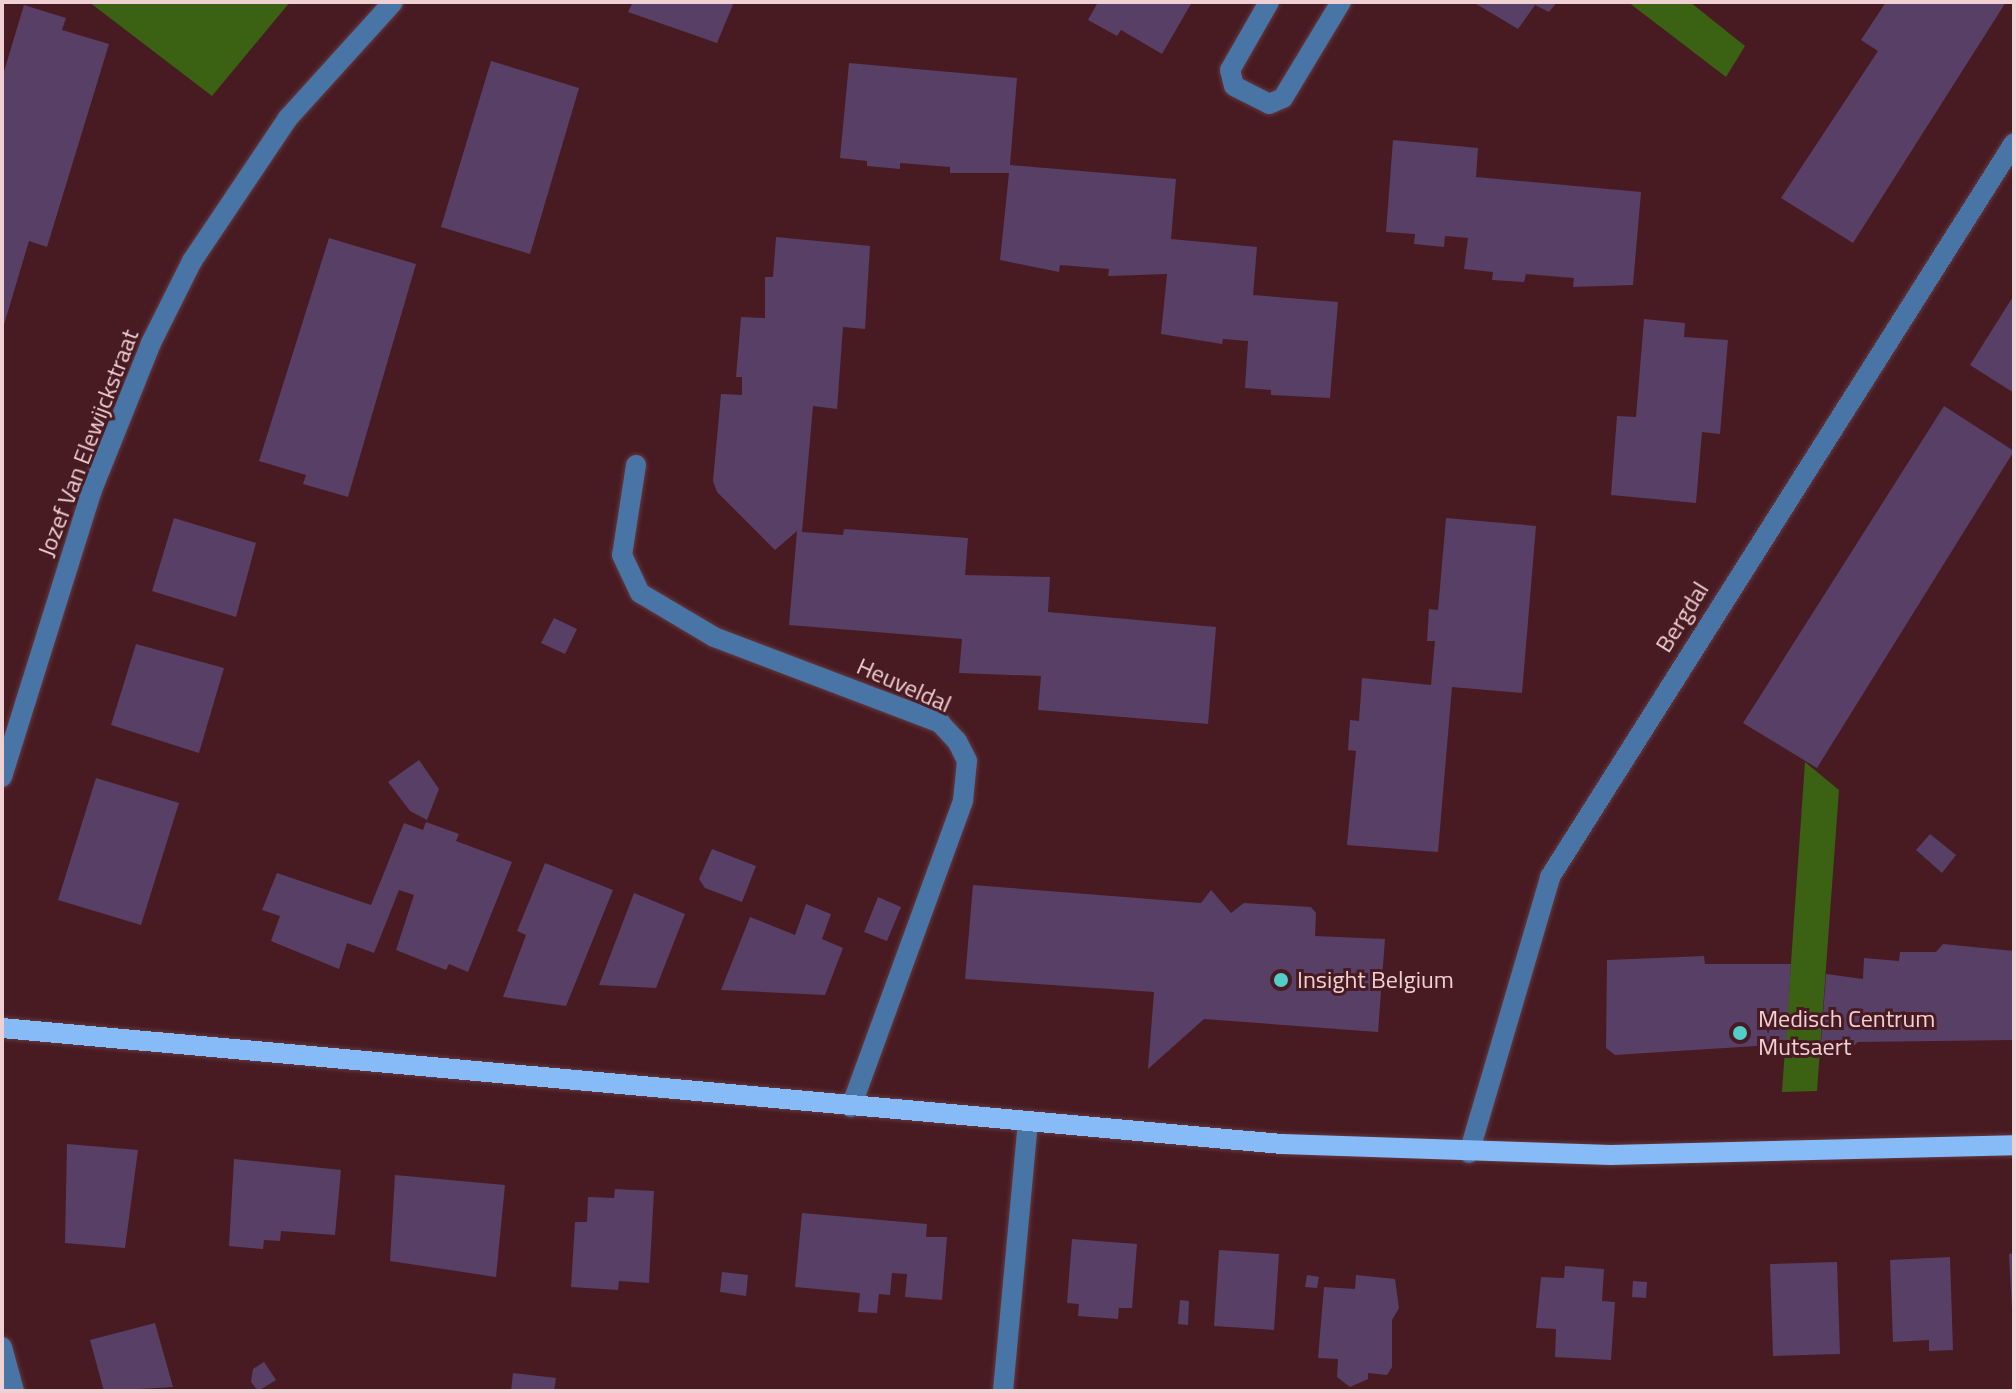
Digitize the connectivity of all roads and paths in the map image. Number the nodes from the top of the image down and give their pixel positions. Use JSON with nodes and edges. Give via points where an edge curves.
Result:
{"nodes":[{"id":1,"x":393,"y":2,"type":"edge"},
{"id":2,"x":1269,"y":2,"type":"edge"},
{"id":3,"x":1341,"y":2,"type":"edge"},
{"id":4,"x":2014,"y":143,"type":"edge"},
{"id":5,"x":636,"y":465,"type":"dead end"},
{"id":6,"x":2,"y":777,"type":"edge"},
{"id":7,"x":2,"y":1028,"type":"edge"},
{"id":8,"x":851,"y":1107,"type":"junction"},
{"id":9,"x":1028,"y":1124,"type":"junction"},
{"id":10,"x":2014,"y":1145,"type":"edge"},
{"id":11,"x":1469,"y":1153,"type":"junction"},
{"id":12,"x":2,"y":1347,"type":"edge"},
{"id":13,"x":14,"y":1391,"type":"edge"},
{"id":14,"x":1003,"y":1391,"type":"edge"}],
"edges":[{"from":1,"to":6,"type":"street","name":"Jozef Van Elewijckstraat","via":[[288,118],[185,275],[151,343],[92,490]]},
{"from":2,"to":3,"type":"street","via":[[1230,70],[1234,86],[1269,104],[1283,98]]},
{"from":4,"to":11,"type":"street","name":"Bergdal","via":[[1550,877]]},
{"from":5,"to":8,"type":"street","name":"Heuveldal","via":[[622,555],[640,593],[714,637],[940,723],[967,761],[963,801]]},
{"from":7,"to":8,"type":"main road"},
{"from":8,"to":9,"type":"main road"},
{"from":9,"to":11,"type":"main road"},
{"from":9,"to":14,"type":"street"},
{"from":10,"to":11,"type":"main road","via":[[1758,1155]]},
{"from":12,"to":13,"type":"street"}]}
